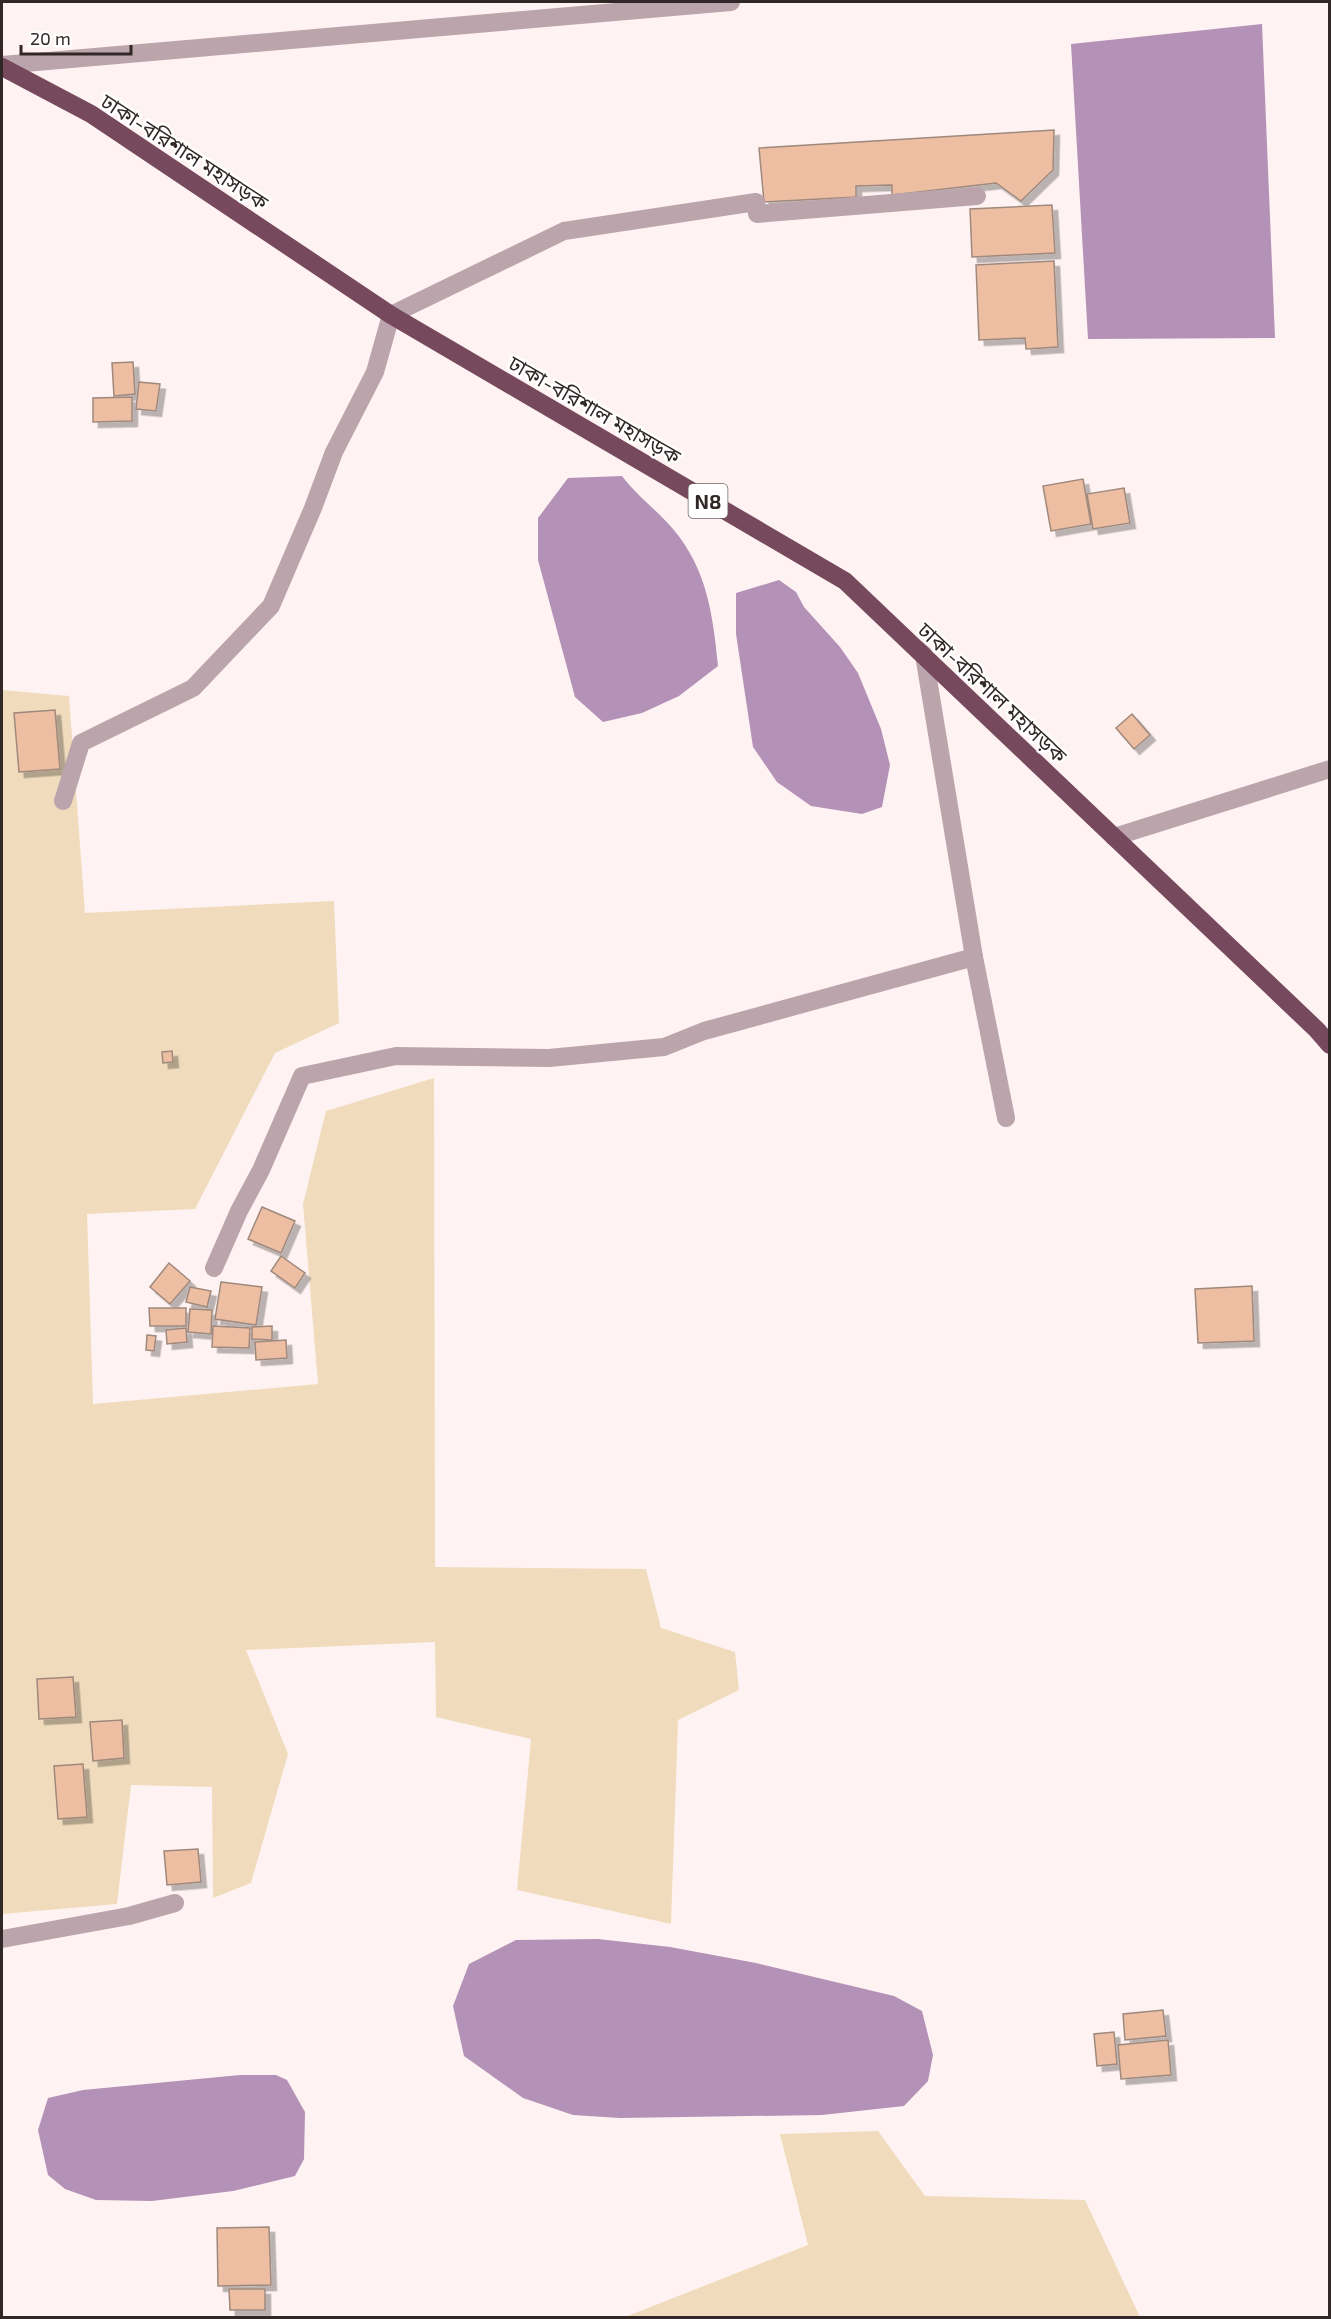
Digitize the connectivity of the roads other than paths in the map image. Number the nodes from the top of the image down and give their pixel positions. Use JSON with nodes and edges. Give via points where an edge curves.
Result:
{"nodes":[{"id":1,"x":731,"y":2,"type":"edge"},
{"id":2,"x":2,"y":66,"type":"edge"},
{"id":3,"x":977,"y":196,"type":"dead end"},
{"id":4,"x":391,"y":315,"type":"junction"},
{"id":5,"x":912,"y":646,"type":"junction"},
{"id":6,"x":1329,"y":769,"type":"edge"},
{"id":7,"x":63,"y":801,"type":"dead end"},
{"id":8,"x":1114,"y":837,"type":"junction"},
{"id":9,"x":974,"y":957,"type":"junction"},
{"id":10,"x":1329,"y":1046,"type":"edge"},
{"id":11,"x":1006,"y":1118,"type":"dead end"},
{"id":12,"x":214,"y":1268,"type":"dead end"},
{"id":13,"x":175,"y":1903,"type":"dead end"},
{"id":14,"x":2,"y":1939,"type":"edge"}],
"edges":[{"from":1,"to":2,"type":"street"},
{"from":2,"to":4,"type":"highway","name":"ঢাকা-বরিশাল মহাসড়ক","number":"N8","via":[[91,114]]},
{"from":3,"to":4,"type":"street","via":[[757,214],[756,202],[564,231]]},
{"from":4,"to":5,"type":"highway","name":"ঢাকা-বরিশাল মহাসড়ক","number":"N8","via":[[845,581]]},
{"from":4,"to":7,"type":"street","via":[[375,372],[334,452],[271,606],[193,688],[81,743]]},
{"from":5,"to":8,"type":"highway","name":"ঢাকা-বরিশাল মহাসড়ক","number":"N8"},
{"from":5,"to":9,"type":"street","via":[[924,655]]},
{"from":6,"to":8,"type":"street"},
{"from":8,"to":10,"type":"highway","name":"ঢাকা-বরিশাল মহাসড়ক","number":"N8","via":[[1317,1030]]},
{"from":9,"to":11,"type":"street"},
{"from":9,"to":12,"type":"street","via":[[704,1031],[664,1047],[549,1058],[396,1056],[302,1076]]},
{"from":13,"to":14,"type":"street","via":[[129,1916]]}]}
